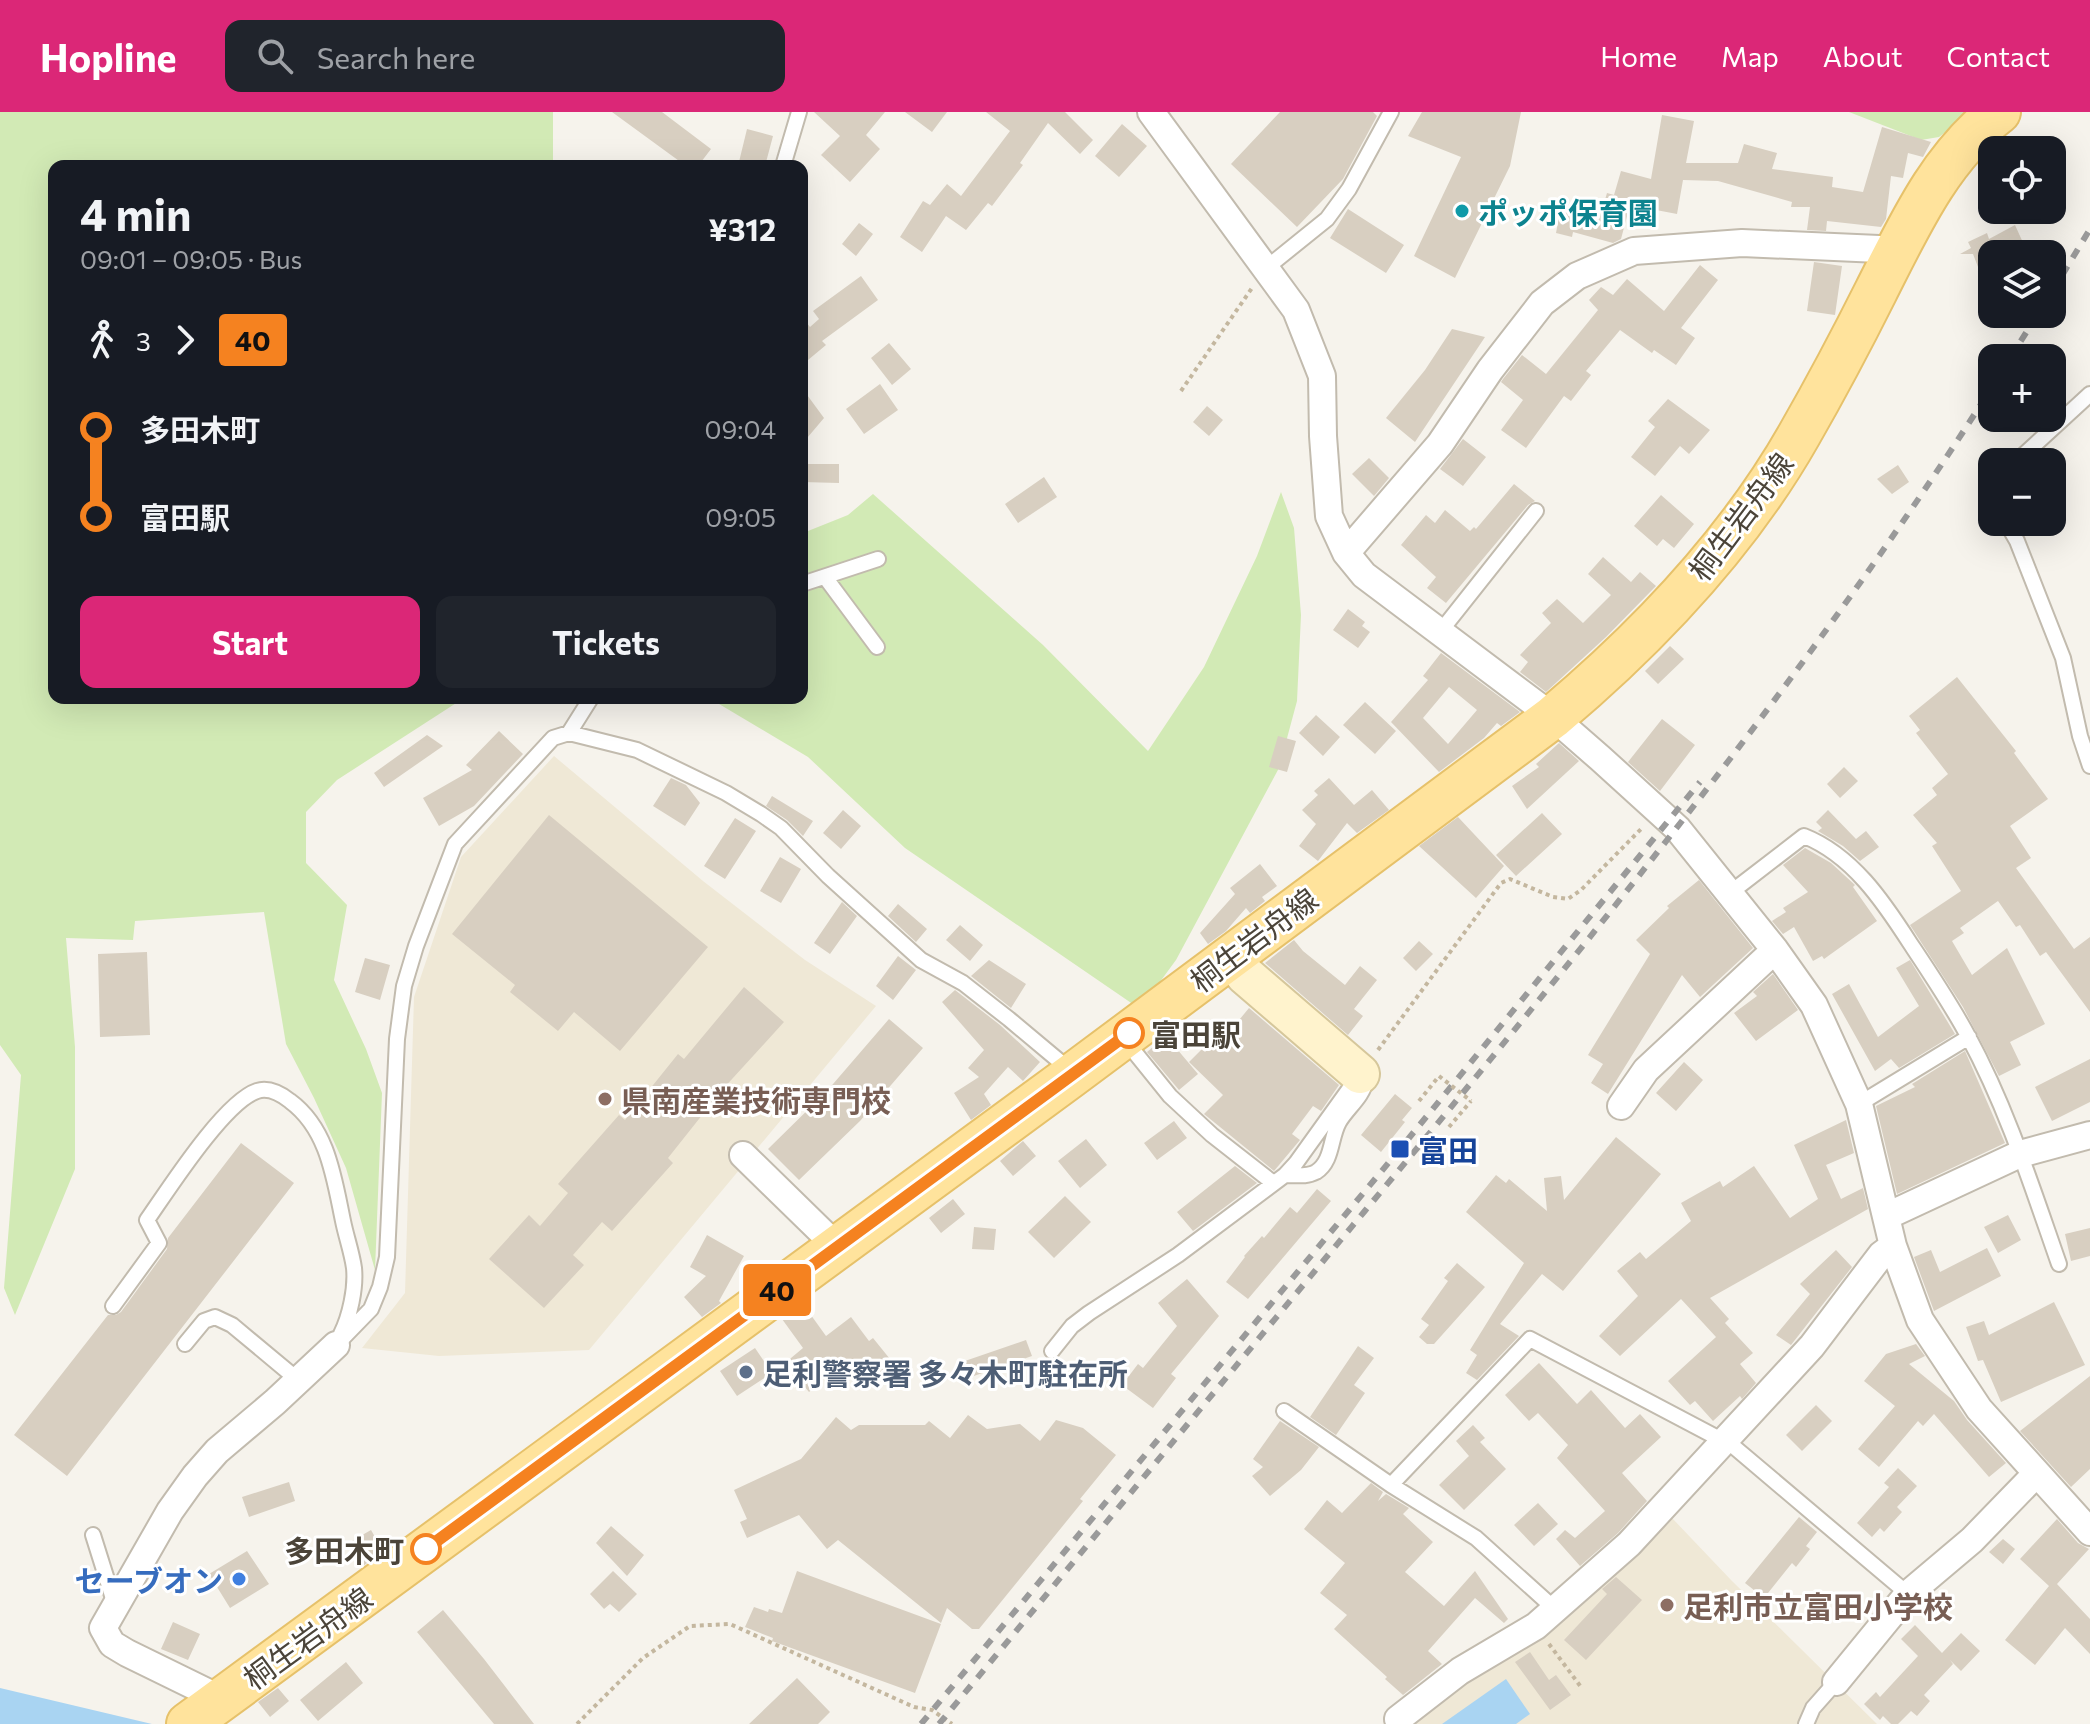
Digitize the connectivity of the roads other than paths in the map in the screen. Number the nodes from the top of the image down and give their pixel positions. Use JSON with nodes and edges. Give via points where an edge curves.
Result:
{"nodes":[{"id":1,"x":799,"y":112,"type":"edge"},
{"id":2,"x":1151,"y":112,"type":"edge"},
{"id":3,"x":1391,"y":112,"type":"edge"},
{"id":4,"x":1999,"y":112,"type":"edge"},
{"id":5,"x":785,"y":160,"type":"edge"},
{"id":6,"x":1896,"y":253,"type":"junction"},
{"id":7,"x":1265,"y":269,"type":"junction"},
{"id":8,"x":2090,"y":394,"type":"edge"},
{"id":9,"x":2031,"y":448,"type":"edge"},
{"id":10,"x":1536,"y":511,"type":"dead end"},
{"id":11,"x":2014,"y":536,"type":"edge"},
{"id":12,"x":1346,"y":553,"type":"junction"},
{"id":13,"x":878,"y":559,"type":"dead end"},
{"id":14,"x":825,"y":577,"type":"junction"},
{"id":15,"x":808,"y":582,"type":"edge"},
{"id":16,"x":1440,"y":632,"type":"junction"},
{"id":17,"x":877,"y":647,"type":"dead end"},
{"id":18,"x":587,"y":704,"type":"edge"},
{"id":19,"x":1553,"y":717,"type":"junction"},
{"id":20,"x":569,"y":733,"type":"junction"},
{"id":21,"x":2090,"y":766,"type":"edge"},
{"id":22,"x":1730,"y":893,"type":"junction"},
{"id":23,"x":1775,"y":950,"type":"junction"},
{"id":24,"x":1230,"y":956,"type":"junction"},
{"id":25,"x":1123,"y":1037,"type":"junction"},
{"id":26,"x":1969,"y":1037,"type":"junction"},
{"id":27,"x":1360,"y":1074,"type":"junction"},
{"id":28,"x":1071,"y":1076,"type":"junction"},
{"id":29,"x":1859,"y":1104,"type":"junction"},
{"id":30,"x":1621,"y":1106,"type":"dead end"},
{"id":31,"x":2090,"y":1135,"type":"edge"},
{"id":32,"x":2020,"y":1154,"type":"junction"},
{"id":33,"x":743,"y":1155,"type":"dead end"},
{"id":34,"x":1279,"y":1178,"type":"junction"},
{"id":35,"x":1887,"y":1216,"type":"junction"},
{"id":36,"x":1893,"y":1246,"type":"junction"},
{"id":37,"x":832,"y":1249,"type":"junction"},
{"id":38,"x":2059,"y":1264,"type":"dead end"},
{"id":39,"x":113,"y":1306,"type":"dead end"},
{"id":40,"x":185,"y":1344,"type":"dead end"},
{"id":41,"x":336,"y":1345,"type":"junction"},
{"id":42,"x":1052,"y":1351,"type":"dead end"},
{"id":43,"x":298,"y":1380,"type":"junction"},
{"id":44,"x":1284,"y":1411,"type":"dead end"},
{"id":45,"x":1726,"y":1441,"type":"junction"},
{"id":46,"x":2036,"y":1474,"type":"junction"},
{"id":47,"x":1391,"y":1485,"type":"junction"},
{"id":48,"x":2090,"y":1532,"type":"edge"},
{"id":49,"x":93,"y":1535,"type":"dead end"},
{"id":50,"x":1908,"y":1594,"type":"junction"},
{"id":51,"x":115,"y":1605,"type":"junction"},
{"id":52,"x":1546,"y":1618,"type":"junction"},
{"id":53,"x":1836,"y":1682,"type":"joint"},
{"id":54,"x":209,"y":1714,"type":"edge"},
{"id":55,"x":1396,"y":1722,"type":"edge"},
{"id":56,"x":1806,"y":1724,"type":"edge"}],
"edges":[{"from":1,"to":5,"type":"lane"},
{"from":2,"to":7,"type":"street"},
{"from":3,"to":7,"type":"lane","via":[[1327,219]]},
{"from":4,"to":6,"type":"main road","name":"桐生岩舟線","via":[[1941,174]]},
{"from":6,"to":12,"type":"street","via":[[1742,243],[1634,251],[1577,276],[1542,303],[1440,444]]},
{"from":6,"to":19,"type":"main road","name":"桐生岩舟線","via":[[1798,437],[1747,516],[1650,628]]},
{"from":7,"to":12,"type":"street","via":[[1296,310],[1322,376],[1329,516]]},
{"from":8,"to":9,"type":"lane"},
{"from":10,"to":16,"type":"lane"},
{"from":11,"to":21,"type":"lane","via":[[2063,658]]},
{"from":12,"to":16,"type":"street","via":[[1364,575]]},
{"from":13,"to":14,"type":"lane"},
{"from":14,"to":15,"type":"lane"},
{"from":14,"to":17,"type":"lane"},
{"from":16,"to":19,"type":"street"},
{"from":18,"to":20,"type":"lane"},
{"from":19,"to":22,"type":"street","via":[[1677,828]]},
{"from":19,"to":24,"type":"main road","name":"桐生岩舟線"},
{"from":20,"to":28,"type":"lane","via":[[637,750],[761,814],[921,960],[963,983]]},
{"from":20,"to":41,"type":"lane","via":[[553,738],[501,791],[455,844],[446,866],[404,986],[387,1257],[371,1309]]},
{"from":22,"to":23,"type":"street"},
{"from":22,"to":26,"type":"lane","via":[[1804,836],[1817,841],[1859,872]]},
{"from":23,"to":29,"type":"street","via":[[1814,1005]]},
{"from":23,"to":30,"type":"street","via":[[1646,1070]]},
{"from":24,"to":25,"type":"main road","name":"桐生岩舟線"},
{"from":24,"to":27,"type":"main road"},
{"from":25,"to":28,"type":"main road","name":"桐生岩舟線"},
{"from":25,"to":34,"type":"lane","via":[[1170,1096],[1212,1135]]},
{"from":26,"to":29,"type":"lane"},
{"from":26,"to":32,"type":"lane"},
{"from":27,"to":34,"type":"lane","via":[[1296,1163]]},
{"from":27,"to":34,"type":"lane","via":[[1366,1080],[1364,1089],[1340,1121],[1323,1166],[1306,1176]]},
{"from":28,"to":37,"type":"main road","name":"桐生岩舟線"},
{"from":29,"to":35,"type":"street"},
{"from":31,"to":32,"type":"street"},
{"from":32,"to":35,"type":"street"},
{"from":32,"to":38,"type":"lane"},
{"from":33,"to":37,"type":"street","via":[[825,1235]]},
{"from":34,"to":42,"type":"lane","via":[[1081,1320]]},
{"from":35,"to":36,"type":"street"},
{"from":36,"to":45,"type":"street"},
{"from":36,"to":46,"type":"street","via":[[1931,1340],[1979,1409]]},
{"from":37,"to":54,"type":"main road","name":"桐生岩舟線"},
{"from":39,"to":41,"type":"lane","via":[[159,1243],[147,1220],[190,1161],[244,1098],[259,1090],[278,1092],[318,1132],[329,1159],[354,1270],[347,1322]]},
{"from":40,"to":43,"type":"lane","via":[[204,1321],[215,1317]]},
{"from":41,"to":43,"type":"street"},
{"from":43,"to":51,"type":"street","via":[[195,1476]]},
{"from":44,"to":47,"type":"lane"},
{"from":45,"to":47,"type":"lane","via":[[1530,1339]]},
{"from":45,"to":50,"type":"lane"},
{"from":45,"to":52,"type":"street","via":[[1629,1544]]},
{"from":46,"to":48,"type":"street"},
{"from":46,"to":50,"type":"street","via":[[1972,1540]]},
{"from":47,"to":52,"type":"lane","via":[[1476,1538]]},
{"from":49,"to":51,"type":"lane"},
{"from":50,"to":53,"type":"street"},
{"from":51,"to":54,"type":"street","via":[[103,1628],[112,1644]]},
{"from":52,"to":55,"type":"street","via":[[1460,1671]]},
{"from":53,"to":56,"type":"lane"}]}
